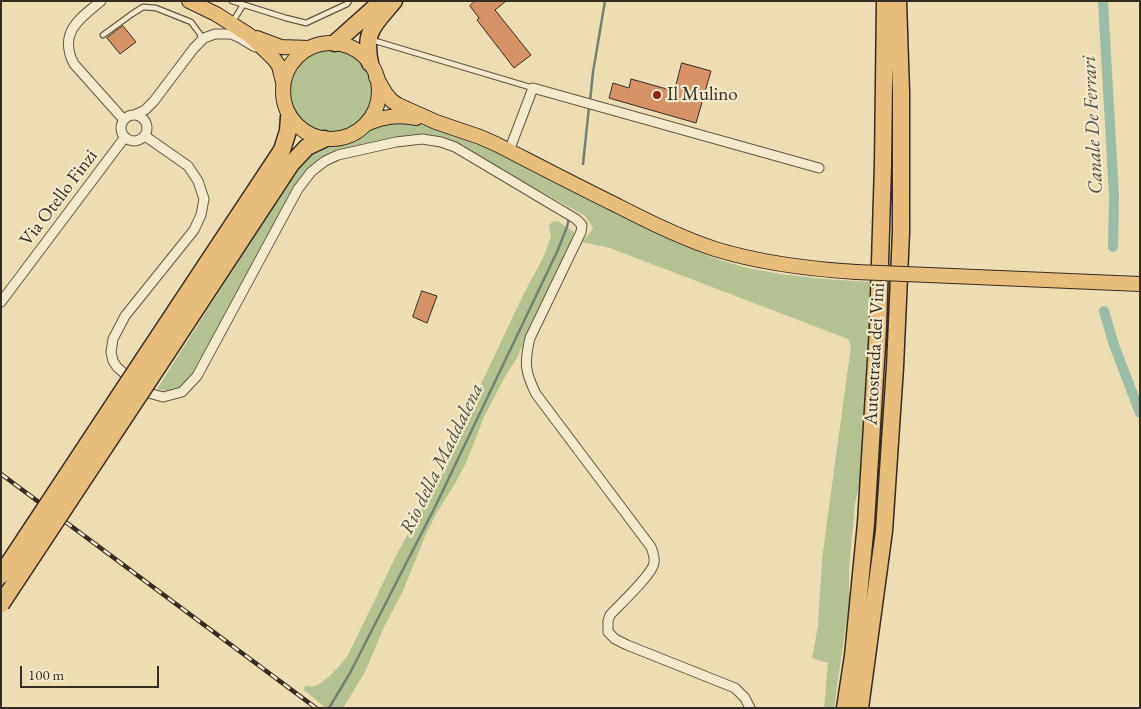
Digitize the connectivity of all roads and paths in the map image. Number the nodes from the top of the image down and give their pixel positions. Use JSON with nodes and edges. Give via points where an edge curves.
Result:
{"nodes":[{"id":1,"x":100,"y":1,"type":"edge"},
{"id":2,"x":189,"y":1,"type":"edge"},
{"id":3,"x":232,"y":1,"type":"edge"},
{"id":4,"x":349,"y":1,"type":"edge"},
{"id":5,"x":382,"y":1,"type":"edge"},
{"id":6,"x":394,"y":1,"type":"edge"},
{"id":7,"x":885,"y":1,"type":"edge"},
{"id":8,"x":898,"y":1,"type":"edge"},
{"id":9,"x":243,"y":5,"type":"junction"},
{"id":10,"x":232,"y":23,"type":"junction"},
{"id":11,"x":103,"y":35,"type":"dead end"},
{"id":12,"x":249,"y":35,"type":"junction"},
{"id":13,"x":369,"y":39,"type":"junction"},
{"id":14,"x":202,"y":40,"type":"junction"},
{"id":15,"x":334,"y":43,"type":"junction"},
{"id":16,"x":309,"y":48,"type":"junction"},
{"id":17,"x":274,"y":59,"type":"junction"},
{"id":18,"x":373,"y":70,"type":"junction"},
{"id":19,"x":283,"y":84,"type":"junction"},
{"id":20,"x":533,"y":88,"type":"junction"},
{"id":21,"x":154,"y":101,"type":"junction"},
{"id":22,"x":134,"y":115,"type":"junction"},
{"id":23,"x":290,"y":116,"type":"junction"},
{"id":24,"x":124,"y":120,"type":"junction"},
{"id":25,"x":436,"y":122,"type":"junction"},
{"id":26,"x":147,"y":124,"type":"junction"},
{"id":27,"x":366,"y":124,"type":"junction"},
{"id":28,"x":145,"y":136,"type":"junction"},
{"id":29,"x":125,"y":137,"type":"junction"},
{"id":30,"x":324,"y":139,"type":"junction"},
{"id":31,"x":509,"y":150,"type":"junction"},
{"id":32,"x":819,"y":168,"type":"dead end"},
{"id":33,"x":1140,"y":284,"type":"edge"},
{"id":34,"x":1,"y":302,"type":"edge"},
{"id":35,"x":152,"y":361,"type":"junction"},
{"id":36,"x":1,"y":575,"type":"edge"},
{"id":37,"x":1,"y":604,"type":"edge"},
{"id":38,"x":860,"y":656,"type":"junction"},
{"id":39,"x":750,"y":708,"type":"edge"},
{"id":40,"x":846,"y":708,"type":"edge"},
{"id":41,"x":860,"y":708,"type":"edge"}],
"edges":[{"from":1,"to":24,"type":"street","via":[[77,21],[70,33],[70,55],[74,64]]},
{"from":2,"to":10,"type":"main road"},
{"from":3,"to":9,"type":"lane"},
{"from":4,"to":9,"type":"lane","via":[[306,23]]},
{"from":5,"to":15,"type":"highway"},
{"from":6,"to":13,"type":"highway","via":[[376,21]]},
{"from":7,"to":38,"type":"highway","name":"Autostrada dei Vini","via":[[878,328]]},
{"from":8,"to":38,"type":"highway","name":"Autostrada dei Vini","via":[[901,232],[896,357],[884,531]]},
{"from":9,"to":10,"type":"lane"},
{"from":10,"to":12,"type":"main road"},
{"from":11,"to":14,"type":"lane","via":[[143,8],[156,8],[191,22]]},
{"from":12,"to":16,"type":"main road","via":[[281,47]]},
{"from":12,"to":17,"type":"main road"},
{"from":13,"to":18,"type":"highway","via":[[367,52]]},
{"from":13,"to":20,"type":"lane"},
{"from":14,"to":17,"type":"street","via":[[215,34],[231,34]]},
{"from":14,"to":21,"type":"street"},
{"from":15,"to":16,"type":"main road"},
{"from":15,"to":18,"type":"main road","via":[[354,49]]},
{"from":16,"to":19,"type":"main road","via":[[288,69]]},
{"from":17,"to":19,"type":"main road"},
{"from":18,"to":25,"type":"main road","via":[[392,101]]},
{"from":18,"to":27,"type":"main road","via":[[378,93],[376,107]]},
{"from":19,"to":23,"type":"main road","via":[[283,98]]},
{"from":20,"to":31,"type":"street"},
{"from":20,"to":32,"type":"street"},
{"from":21,"to":22,"type":"street"},
{"from":21,"to":26,"type":"street"},
{"from":22,"to":24,"type":"street"},
{"from":22,"to":26,"type":"street"},
{"from":23,"to":30,"type":"main road","via":[[305,132]]},
{"from":23,"to":35,"type":"highway","via":[[282,150]]},
{"from":24,"to":29,"type":"street","via":[[121,130]]},
{"from":25,"to":27,"type":"main road","via":[[387,116]]},
{"from":25,"to":31,"type":"main road"},
{"from":26,"to":28,"type":"street"},
{"from":27,"to":30,"type":"main road","via":[[342,138]]},
{"from":28,"to":29,"type":"street","via":[[133,141]]},
{"from":28,"to":39,"type":"street","via":[[188,166],[204,198],[194,230],[125,316],[113,339],[111,352],[117,367],[145,392],[163,397],[182,392],[197,376],[298,189],[311,172],[338,155],[396,142],[422,139],[441,142],[455,147],[576,219],[582,225],[581,232],[530,338],[526,365],[536,394],[652,547],[654,563],[650,572],[610,615],[608,632],[627,645],[735,688]]},
{"from":29,"to":34,"type":"street","name":"Via Otello Finzi"},
{"from":30,"to":35,"type":"highway","via":[[307,147],[291,164]]},
{"from":31,"to":33,"type":"main road","bridge":true,"via":[[655,225],[714,248],[786,265],[856,272]]},
{"from":35,"to":36,"type":"highway","bridge":true},
{"from":35,"to":37,"type":"highway","bridge":true},
{"from":38,"to":40,"type":"highway","name":"Autostrada dei Vini"},
{"from":38,"to":41,"type":"highway","name":"Autostrada dei Vini"}]}
